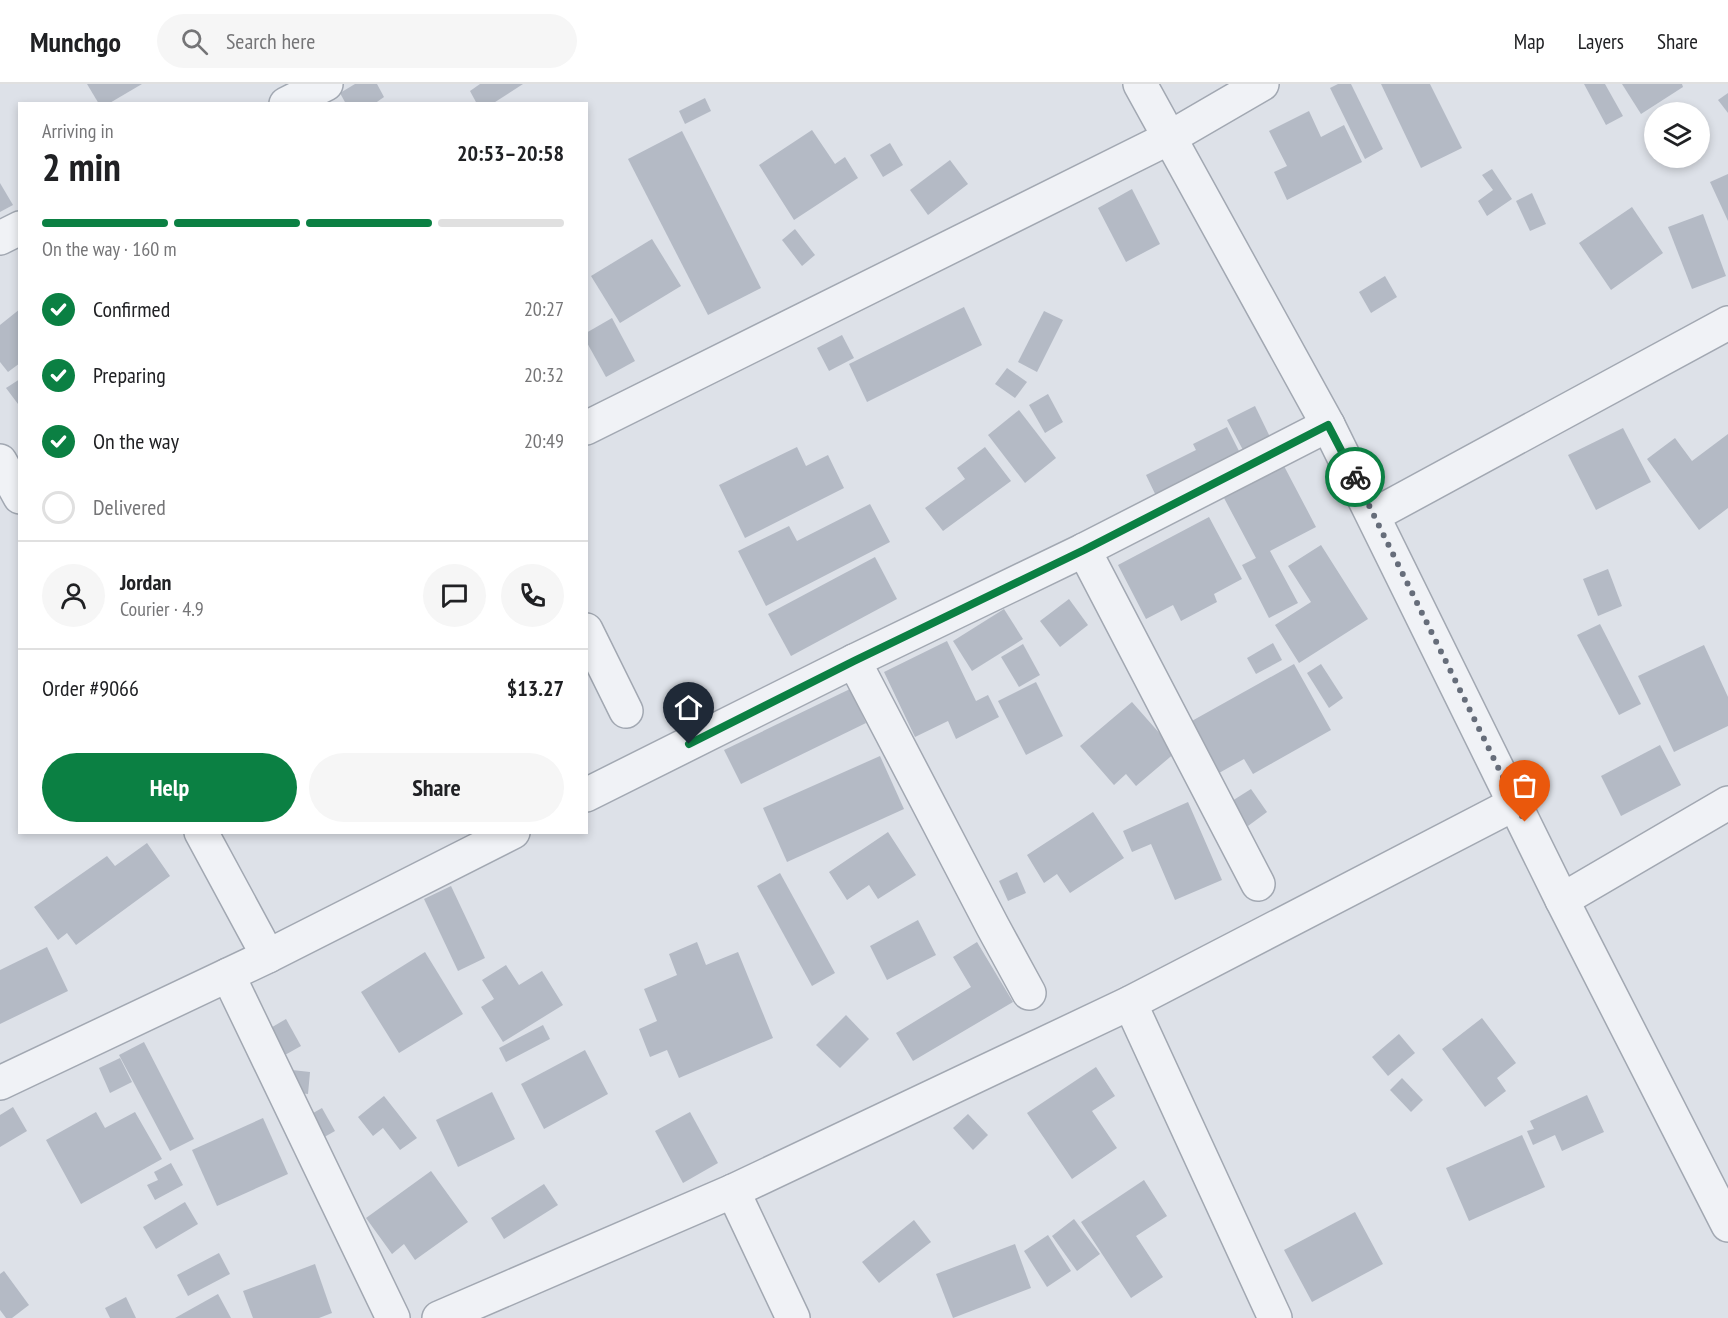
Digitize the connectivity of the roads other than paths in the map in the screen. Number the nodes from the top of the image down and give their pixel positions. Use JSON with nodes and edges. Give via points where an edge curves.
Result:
{"nodes":[{"id":1,"x":1140,"y":84,"type":"edge"},
{"id":2,"x":1262,"y":84,"type":"edge"},
{"id":3,"x":1169,"y":138,"type":"junction"},
{"id":4,"x":18,"y":229,"type":"edge"},
{"id":5,"x":0,"y":238,"type":"edge"},
{"id":6,"x":1728,"y":323,"type":"edge"},
{"id":7,"x":1328,"y":425,"type":"junction"},
{"id":8,"x":588,"y":427,"type":"edge"},
{"id":9,"x":0,"y":461,"type":"edge"},
{"id":10,"x":18,"y":493,"type":"edge"},
{"id":11,"x":1374,"y":515,"type":"junction"},
{"id":12,"x":1084,"y":550,"type":"junction"},
{"id":13,"x":588,"y":634,"type":"edge"},
{"id":14,"x":854,"y":661,"type":"junction"},
{"id":15,"x":626,"y":711,"type":"dead end"},
{"id":16,"x":588,"y":794,"type":"edge"},
{"id":17,"x":1516,"y":803,"type":"junction"},
{"id":18,"x":1728,"y":803,"type":"edge"},
{"id":19,"x":202,"y":834,"type":"edge"},
{"id":20,"x":509,"y":834,"type":"edge"},
{"id":21,"x":1258,"y":884,"type":"dead end"},
{"id":22,"x":1562,"y":900,"type":"junction"},
{"id":23,"x":268,"y":956,"type":"junction"},
{"id":24,"x":228,"y":975,"type":"junction"},
{"id":25,"x":1029,"y":993,"type":"dead end"},
{"id":26,"x":1130,"y":1003,"type":"junction"},
{"id":27,"x":0,"y":1083,"type":"edge"},
{"id":28,"x":733,"y":1191,"type":"junction"},
{"id":29,"x":1728,"y":1225,"type":"edge"},
{"id":30,"x":393,"y":1318,"type":"edge"},
{"id":31,"x":440,"y":1318,"type":"edge"},
{"id":32,"x":793,"y":1318,"type":"edge"},
{"id":33,"x":1275,"y":1318,"type":"edge"}],
"edges":[{"from":1,"to":3,"type":"street"},
{"from":2,"to":3,"type":"street"},
{"from":3,"to":7,"type":"street"},
{"from":3,"to":8,"type":"street"},
{"from":4,"to":5,"type":"street"},
{"from":6,"to":11,"type":"street"},
{"from":7,"to":11,"type":"street"},
{"from":7,"to":12,"type":"street"},
{"from":9,"to":10,"type":"street"},
{"from":11,"to":17,"type":"street"},
{"from":12,"to":14,"type":"street"},
{"from":12,"to":21,"type":"street"},
{"from":13,"to":15,"type":"street"},
{"from":14,"to":16,"type":"street"},
{"from":14,"to":25,"type":"street"},
{"from":17,"to":22,"type":"street"},
{"from":17,"to":26,"type":"street"},
{"from":18,"to":22,"type":"street"},
{"from":19,"to":23,"type":"street"},
{"from":20,"to":23,"type":"street"},
{"from":22,"to":29,"type":"street"},
{"from":23,"to":24,"type":"street"},
{"from":24,"to":27,"type":"street"},
{"from":24,"to":30,"type":"street"},
{"from":26,"to":28,"type":"street"},
{"from":26,"to":33,"type":"street"},
{"from":28,"to":31,"type":"street"},
{"from":28,"to":32,"type":"street"}]}
